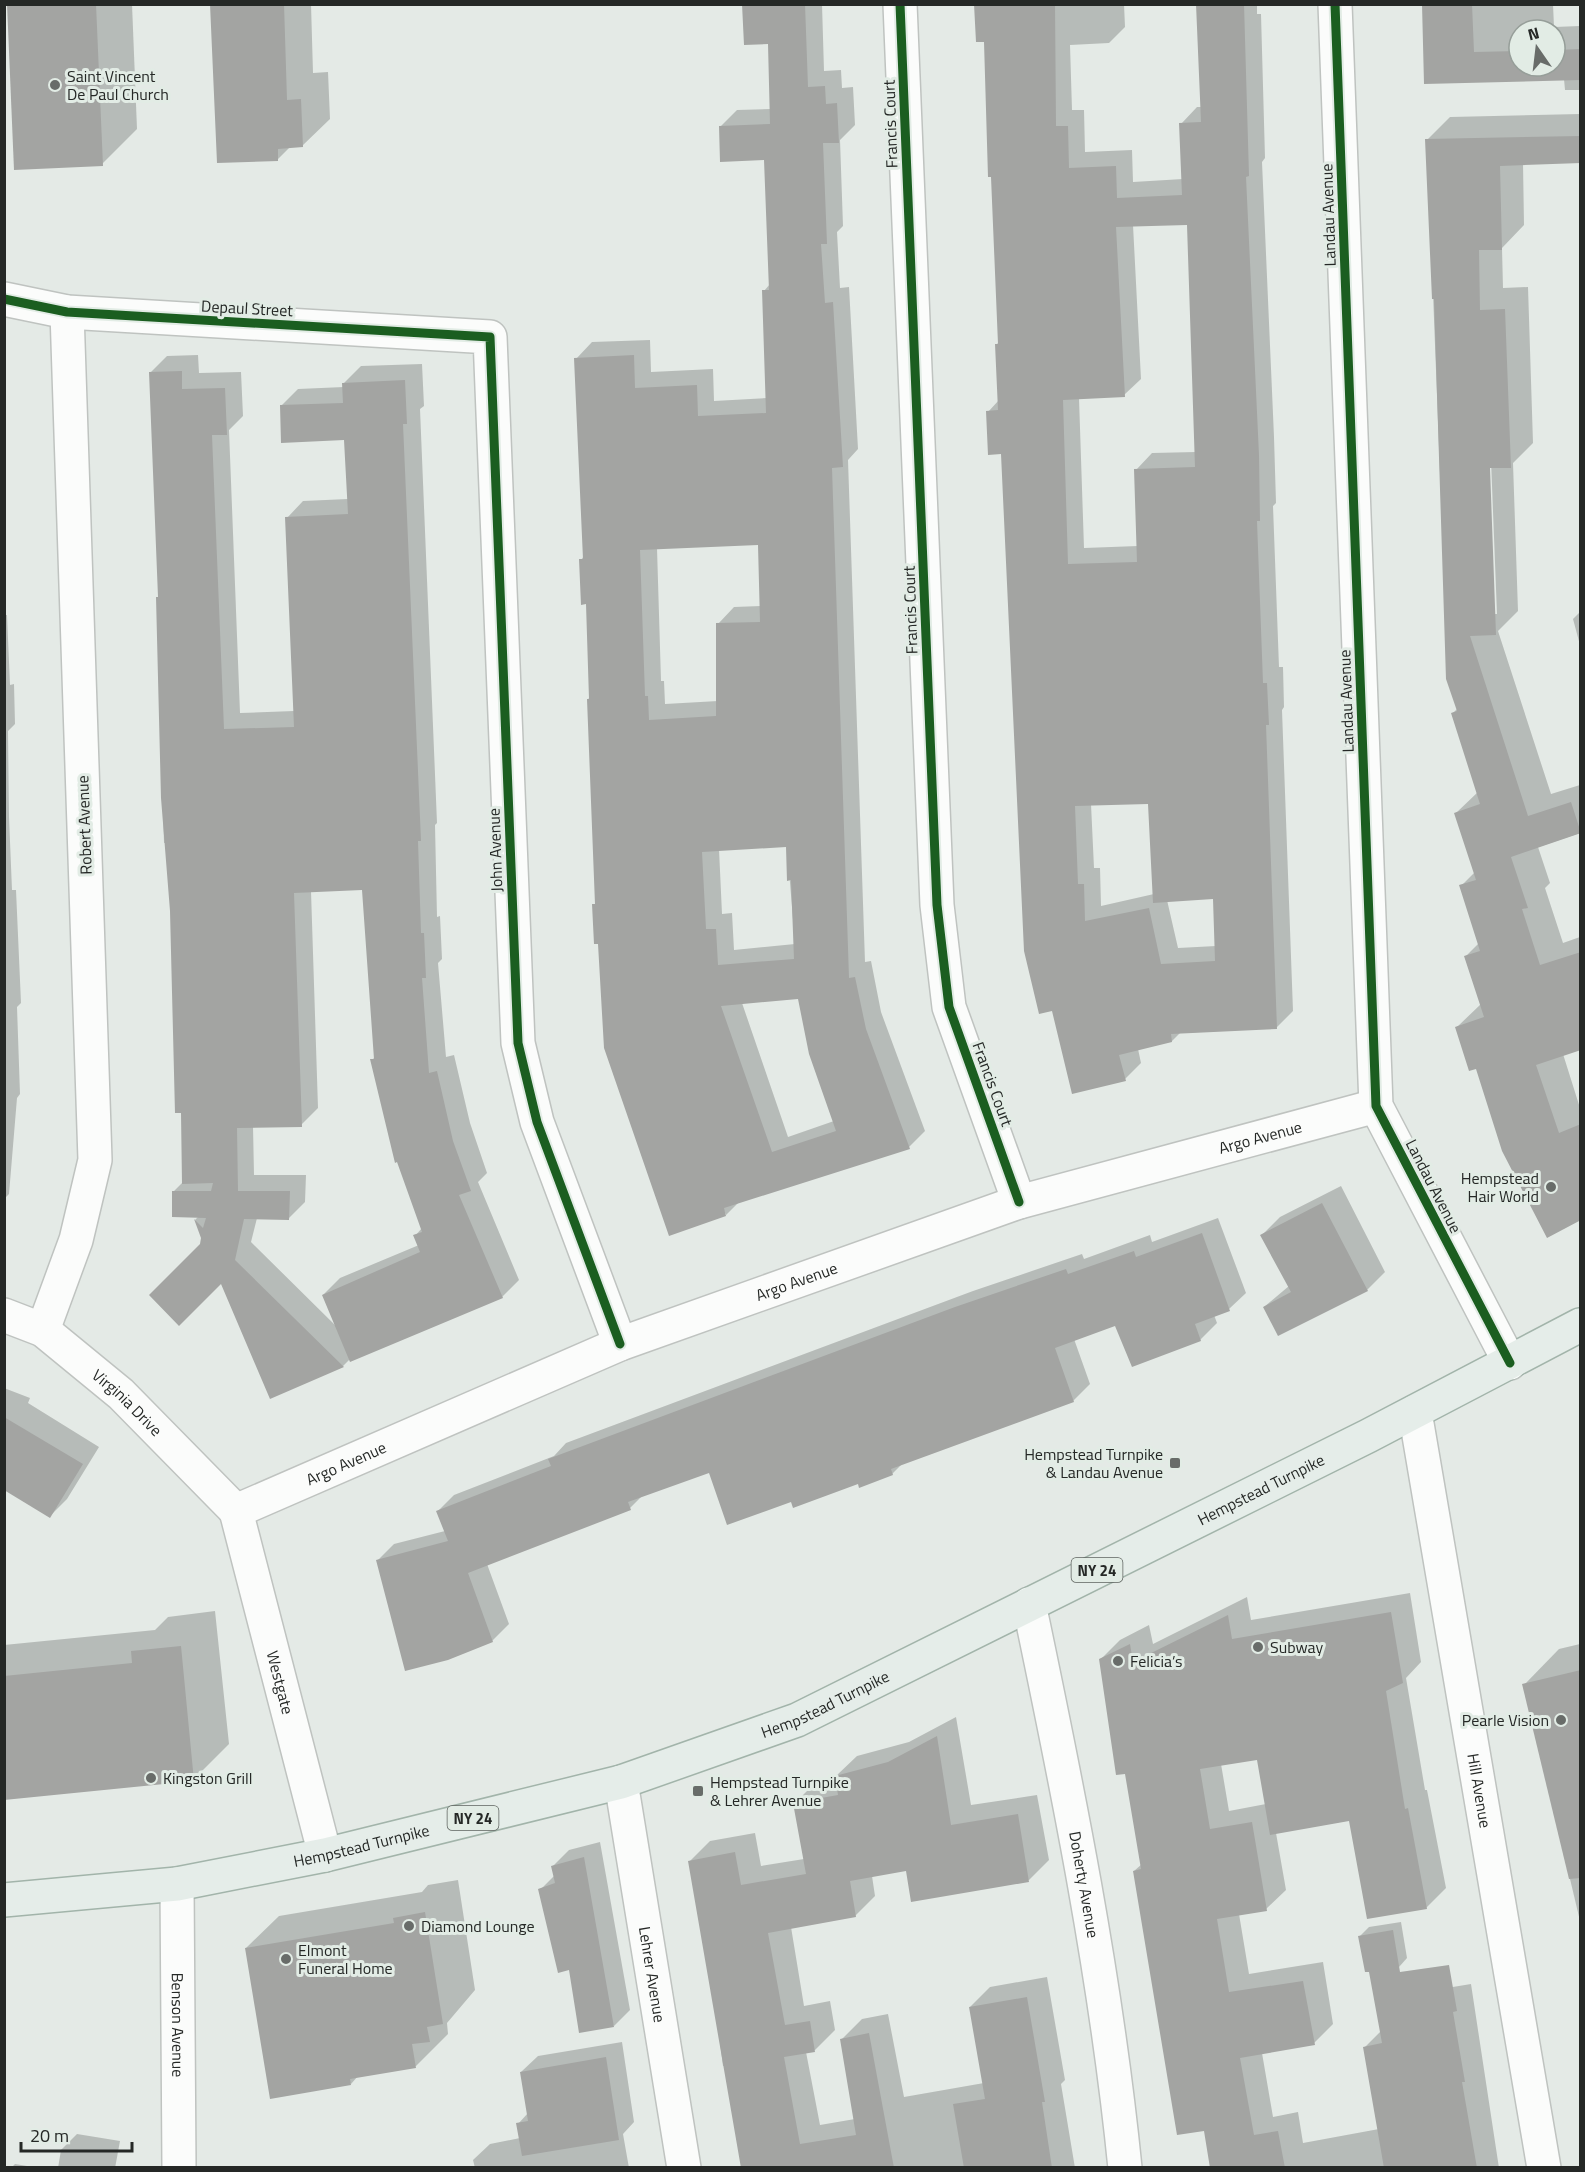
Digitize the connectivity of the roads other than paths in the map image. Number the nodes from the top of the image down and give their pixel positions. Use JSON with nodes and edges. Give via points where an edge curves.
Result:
{"nodes":[{"id":1,"x":900,"y":4,"type":"edge"},
{"id":2,"x":1335,"y":4,"type":"edge"},
{"id":3,"x":4,"y":299,"type":"edge"},
{"id":4,"x":68,"y":312,"type":"junction"},
{"id":5,"x":490,"y":337,"type":"joint"},
{"id":6,"x":1376,"y":1106,"type":"junction"},
{"id":7,"x":1019,"y":1202,"type":"junction"},
{"id":8,"x":4,"y":1315,"type":"edge"},
{"id":9,"x":1581,"y":1325,"type":"edge"},
{"id":10,"x":43,"y":1330,"type":"junction"},
{"id":11,"x":620,"y":1344,"type":"junction"},
{"id":12,"x":1510,"y":1363,"type":"junction"},
{"id":13,"x":1415,"y":1412,"type":"junction"},
{"id":14,"x":236,"y":1510,"type":"junction"},
{"id":15,"x":1029,"y":1604,"type":"junction"},
{"id":16,"x":621,"y":1782,"type":"junction"},
{"id":17,"x":325,"y":1855,"type":"junction"},
{"id":18,"x":177,"y":1884,"type":"junction"},
{"id":19,"x":4,"y":1900,"type":"edge"},
{"id":20,"x":179,"y":2168,"type":"edge"},
{"id":21,"x":684,"y":2168,"type":"edge"},
{"id":22,"x":1125,"y":2168,"type":"edge"},
{"id":23,"x":1544,"y":2168,"type":"edge"}],
"edges":[{"from":1,"to":7,"type":"street","name":"Francis Court","via":[[937,905],[949,1006]]},
{"from":2,"to":6,"type":"street","name":"Landau Avenue"},
{"from":3,"to":4,"type":"street","name":"Depaul Street"},
{"from":4,"to":5,"type":"street","name":"Depaul Street"},
{"from":4,"to":10,"type":"street","name":"Robert Avenue","via":[[95,1160],[76,1240]]},
{"from":5,"to":11,"type":"street","name":"John Avenue","via":[[518,1043],[537,1122]]},
{"from":6,"to":7,"type":"street","name":"Argo Avenue"},
{"from":6,"to":12,"type":"street","name":"Landau Avenue"},
{"from":7,"to":11,"type":"street","name":"Argo Avenue"},
{"from":8,"to":10,"type":"street","name":"Virginia Drive"},
{"from":9,"to":12,"type":"main road","name":"Hempstead Turnpike","number":"NY 24"},
{"from":10,"to":14,"type":"street","name":"Virginia Drive","via":[[121,1394]]},
{"from":11,"to":14,"type":"street","name":"Argo Avenue"},
{"from":12,"to":13,"type":"main road","name":"Hempstead Turnpike","number":"NY 24"},
{"from":13,"to":15,"type":"main road","name":"Hempstead Turnpike","number":"NY 24"},
{"from":13,"to":23,"type":"street","name":"Hill Avenue"},
{"from":14,"to":17,"type":"street","name":"Westgate"},
{"from":15,"to":16,"type":"main road","name":"Hempstead Turnpike","number":"NY 24","via":[[796,1720]]},
{"from":15,"to":22,"type":"street","name":"Doherty Avenue","via":[[1062,1758],[1117,2089]]},
{"from":16,"to":17,"type":"main road","name":"Hempstead Turnpike","number":"NY 24"},
{"from":16,"to":21,"type":"street","name":"Lehrer Avenue"},
{"from":17,"to":18,"type":"main road","name":"Hempstead Turnpike","number":"NY 24"},
{"from":18,"to":19,"type":"main road","name":"Hempstead Turnpike","number":"NY 24"},
{"from":18,"to":20,"type":"street","name":"Benson Avenue"}]}
